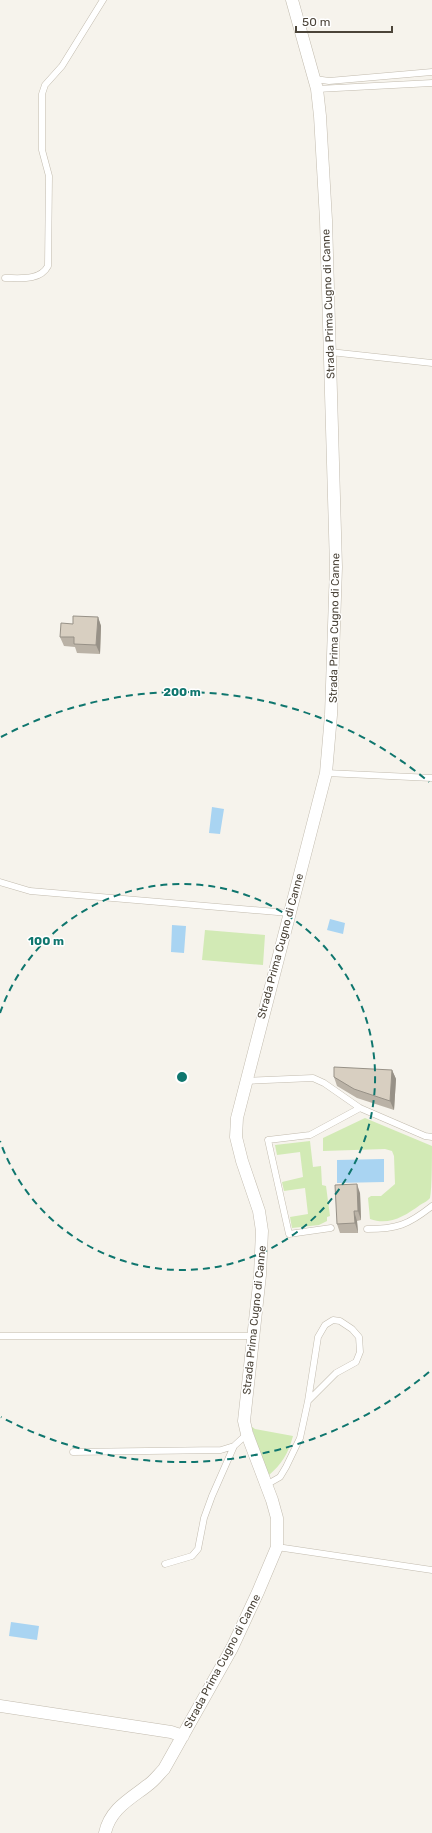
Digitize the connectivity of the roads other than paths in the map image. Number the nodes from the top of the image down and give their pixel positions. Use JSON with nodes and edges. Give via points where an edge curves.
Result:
{"nodes":[{"id":1,"x":103,"y":0,"type":"edge"},
{"id":2,"x":292,"y":0,"type":"edge"},
{"id":3,"x":432,"y":72,"type":"edge"},
{"id":4,"x":432,"y":83,"type":"edge"},
{"id":5,"x":316,"y":84,"type":"junction"},
{"id":6,"x":5,"y":278,"type":"dead end"},
{"id":7,"x":330,"y":352,"type":"junction"},
{"id":8,"x":432,"y":363,"type":"edge"},
{"id":9,"x":326,"y":773,"type":"junction"},
{"id":10,"x":432,"y":778,"type":"edge"},
{"id":11,"x":0,"y":882,"type":"edge"},
{"id":12,"x":289,"y":912,"type":"junction"},
{"id":13,"x":245,"y":1081,"type":"junction"},
{"id":14,"x":360,"y":1108,"type":"junction"},
{"id":15,"x":432,"y":1137,"type":"edge"},
{"id":16,"x":432,"y":1206,"type":"edge"},
{"id":17,"x":331,"y":1228,"type":"dead end"},
{"id":18,"x":367,"y":1228,"type":"dead end"},
{"id":19,"x":0,"y":1336,"type":"edge"},
{"id":20,"x":253,"y":1336,"type":"junction"},
{"id":21,"x":308,"y":1401,"type":"junction"},
{"id":22,"x":246,"y":1434,"type":"junction"},
{"id":23,"x":234,"y":1446,"type":"junction"},
{"id":24,"x":72,"y":1452,"type":"dead end"},
{"id":25,"x":266,"y":1485,"type":"junction"},
{"id":26,"x":277,"y":1547,"type":"junction"},
{"id":27,"x":165,"y":1564,"type":"dead end"},
{"id":28,"x":432,"y":1570,"type":"edge"},
{"id":29,"x":0,"y":1706,"type":"edge"},
{"id":30,"x":183,"y":1736,"type":"junction"},
{"id":31,"x":105,"y":1833,"type":"edge"}],
"edges":[{"from":1,"to":6,"type":"lane","via":[[62,66],[45,85],[42,94],[42,150],[49,176],[48,266],[44,273],[36,277]]},
{"from":2,"to":5,"type":"street","name":"Strada Prima Cugno di Canne"},
{"from":3,"to":5,"type":"lane"},
{"from":4,"to":5,"type":"lane"},
{"from":5,"to":7,"type":"street","name":"Strada Prima Cugno di Canne","via":[[326,220]]},
{"from":7,"to":8,"type":"lane"},
{"from":7,"to":9,"type":"street","name":"Strada Prima Cugno di Canne","via":[[336,567],[331,715]]},
{"from":9,"to":10,"type":"lane"},
{"from":9,"to":12,"type":"street","name":"Strada Prima Cugno di Canne"},
{"from":11,"to":12,"type":"lane","via":[[30,891]]},
{"from":12,"to":13,"type":"street","name":"Strada Prima Cugno di Canne"},
{"from":13,"to":14,"type":"lane","via":[[313,1078]]},
{"from":13,"to":20,"type":"street","name":"Strada Prima Cugno di Canne","via":[[236,1118],[236,1137],[259,1211],[262,1231]]},
{"from":14,"to":15,"type":"lane"},
{"from":14,"to":17,"type":"lane","via":[[310,1135],[268,1140],[289,1234]]},
{"from":16,"to":18,"type":"lane","via":[[404,1225],[388,1229]]},
{"from":19,"to":20,"type":"lane"},
{"from":20,"to":22,"type":"street","name":"Strada Prima Cugno di Canne","via":[[245,1408]]},
{"from":21,"to":21,"type":"lane","via":[[336,1373],[356,1362],[360,1352],[359,1337],[340,1321],[333,1320],[325,1325],[318,1336]]},
{"from":21,"to":25,"type":"lane","via":[[300,1438],[286,1467],[280,1477]]},
{"from":22,"to":23,"type":"lane"},
{"from":22,"to":25,"type":"street","name":"Strada Prima Cugno di Canne"},
{"from":23,"to":24,"type":"lane","via":[[221,1450]]},
{"from":23,"to":27,"type":"lane","via":[[204,1518],[198,1548],[192,1556]]},
{"from":25,"to":26,"type":"street","name":"Strada Prima Cugno di Canne","via":[[277,1518]]},
{"from":26,"to":28,"type":"lane"},
{"from":26,"to":30,"type":"street","name":"Strada Prima Cugno di Canne","via":[[232,1648]]},
{"from":29,"to":30,"type":"street","via":[[171,1732]]},
{"from":30,"to":31,"type":"street","name":"Strada Prima Cugno di Canne","via":[[164,1769],[150,1784],[114,1812],[106,1825]]}]}
